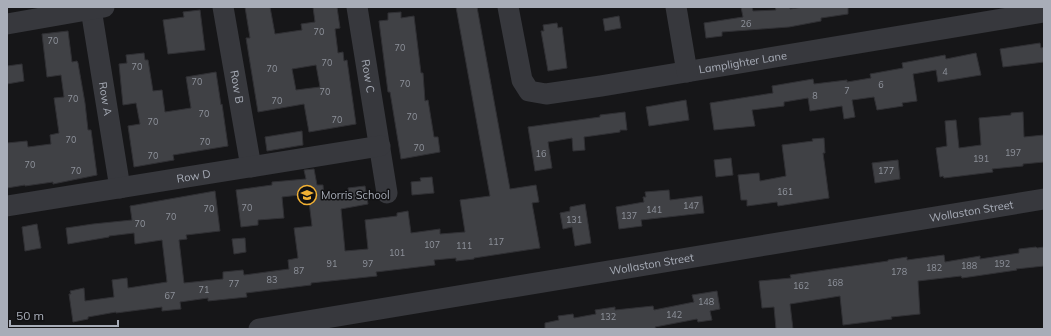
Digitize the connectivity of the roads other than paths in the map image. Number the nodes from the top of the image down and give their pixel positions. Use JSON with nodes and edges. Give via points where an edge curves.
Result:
{"nodes":[{"id":1,"x":223,"y":7,"type":"edge"},
{"id":2,"x":357,"y":7,"type":"edge"},
{"id":3,"x":508,"y":7,"type":"edge"},
{"id":4,"x":676,"y":7,"type":"edge"},
{"id":5,"x":98,"y":8,"type":"edge"},
{"id":6,"x":1044,"y":12,"type":"edge"},
{"id":7,"x":7,"y":24,"type":"edge"},
{"id":8,"x":687,"y":72,"type":"junction"},
{"id":9,"x":380,"y":146,"type":"junction"},
{"id":10,"x":251,"y":167,"type":"junction"},
{"id":11,"x":120,"y":188,"type":"junction"},
{"id":12,"x":387,"y":193,"type":"dead end"},
{"id":13,"x":1044,"y":199,"type":"edge"},
{"id":14,"x":7,"y":206,"type":"edge"},
{"id":15,"x":259,"y":329,"type":"edge"}],
"edges":[{"from":1,"to":10,"type":"street","name":"Row B"},
{"from":2,"to":9,"type":"street","name":"Row C"},
{"from":3,"to":8,"type":"street","name":"Lamplighter Lane","via":[[522,80],[529,91],[546,94]]},
{"from":4,"to":8,"type":"street"},
{"from":5,"to":7,"type":"street"},
{"from":5,"to":11,"type":"street","name":"Row A"},
{"from":6,"to":8,"type":"street","name":"Lamplighter Lane"},
{"from":9,"to":10,"type":"street","name":"Row D"},
{"from":9,"to":12,"type":"street","name":"Row C"},
{"from":10,"to":11,"type":"street","name":"Row D"},
{"from":11,"to":14,"type":"street","name":"Row D"},
{"from":13,"to":15,"type":"street","name":"Wollaston Street"}]}
